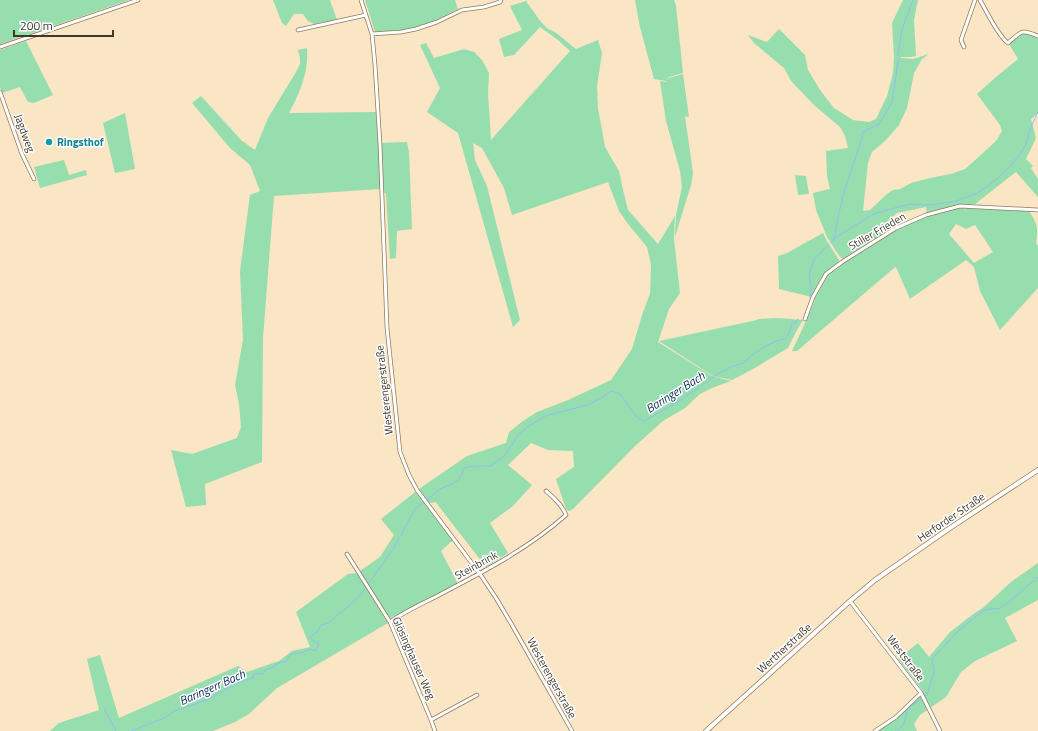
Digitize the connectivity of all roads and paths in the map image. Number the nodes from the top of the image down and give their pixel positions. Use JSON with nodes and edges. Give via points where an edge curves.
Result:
{"nodes":[{"id":1,"x":138,"y":0,"type":"edge"},
{"id":2,"x":361,"y":0,"type":"edge"},
{"id":3,"x":974,"y":0,"type":"edge"},
{"id":4,"x":980,"y":0,"type":"edge"},
{"id":5,"x":500,"y":1,"type":"edge"},
{"id":6,"x":366,"y":15,"type":"junction"},
{"id":7,"x":298,"y":30,"type":"dead end"},
{"id":8,"x":372,"y":34,"type":"junction"},
{"id":9,"x":1038,"y":36,"type":"edge"},
{"id":10,"x":0,"y":47,"type":"edge"},
{"id":11,"x":964,"y":47,"type":"dead end"},
{"id":12,"x":0,"y":92,"type":"edge"},
{"id":13,"x":34,"y":179,"type":"dead end"},
{"id":14,"x":1038,"y":210,"type":"edge"},
{"id":15,"x":805,"y":319,"type":"dead end"},
{"id":16,"x":1038,"y":470,"type":"edge"},
{"id":17,"x":546,"y":491,"type":"dead end"},
{"id":18,"x":347,"y":554,"type":"dead end"},
{"id":19,"x":480,"y":574,"type":"junction"},
{"id":20,"x":875,"y":580,"type":"joint"},
{"id":21,"x":850,"y":601,"type":"junction"},
{"id":22,"x":390,"y":622,"type":"junction"},
{"id":23,"x":921,"y":693,"type":"junction"},
{"id":24,"x":477,"y":695,"type":"dead end"},
{"id":25,"x":431,"y":720,"type":"junction"},
{"id":26,"x":435,"y":731,"type":"edge"},
{"id":27,"x":572,"y":731,"type":"edge"},
{"id":28,"x":706,"y":731,"type":"edge"},
{"id":29,"x":875,"y":731,"type":"edge"},
{"id":30,"x":940,"y":731,"type":"edge"}],
"edges":[{"from":1,"to":10,"type":"street"},
{"from":2,"to":6,"type":"street","name":"Westerengerstraße"},
{"from":3,"to":11,"type":"street","via":[[961,40]]},
{"from":4,"to":9,"type":"street","via":[[1008,43],[1021,32],[1026,31]]},
{"from":5,"to":8,"type":"street","via":[[484,7],[462,10],[416,29]]},
{"from":6,"to":7,"type":"street"},
{"from":6,"to":8,"type":"street","name":"Westerengerstraße"},
{"from":8,"to":19,"type":"street","name":"Westerengerstraße","via":[[380,144],[387,328],[400,452],[418,490]]},
{"from":12,"to":13,"type":"street","name":"Jagdweg","via":[[22,154]]},
{"from":14,"to":15,"type":"street","name":"Stiller Frieden","via":[[960,206],[937,211],[896,228],[826,274],[813,297]]},
{"from":16,"to":20,"type":"main road","name":"Herforder Straße"},
{"from":17,"to":19,"type":"street","name":"Steinbrink","via":[[566,515],[511,556]]},
{"from":18,"to":22,"type":"street","name":"Glösinghauser Weg"},
{"from":19,"to":22,"type":"street","name":"Steinbrink"},
{"from":19,"to":27,"type":"street","name":"Westerengerstraße"},
{"from":20,"to":21,"type":"main road","name":"Wertherstraße"},
{"from":21,"to":23,"type":"street","name":"Weststraße"},
{"from":21,"to":28,"type":"main road","name":"Wertherstraße"},
{"from":22,"to":25,"type":"street","name":"Glösinghauser Weg"},
{"from":23,"to":29,"type":"street","via":[[896,717]]},
{"from":23,"to":30,"type":"street","name":"Weststraße"},
{"from":24,"to":25,"type":"street"},
{"from":25,"to":26,"type":"street","name":"Glösinghauser Weg"}]}
